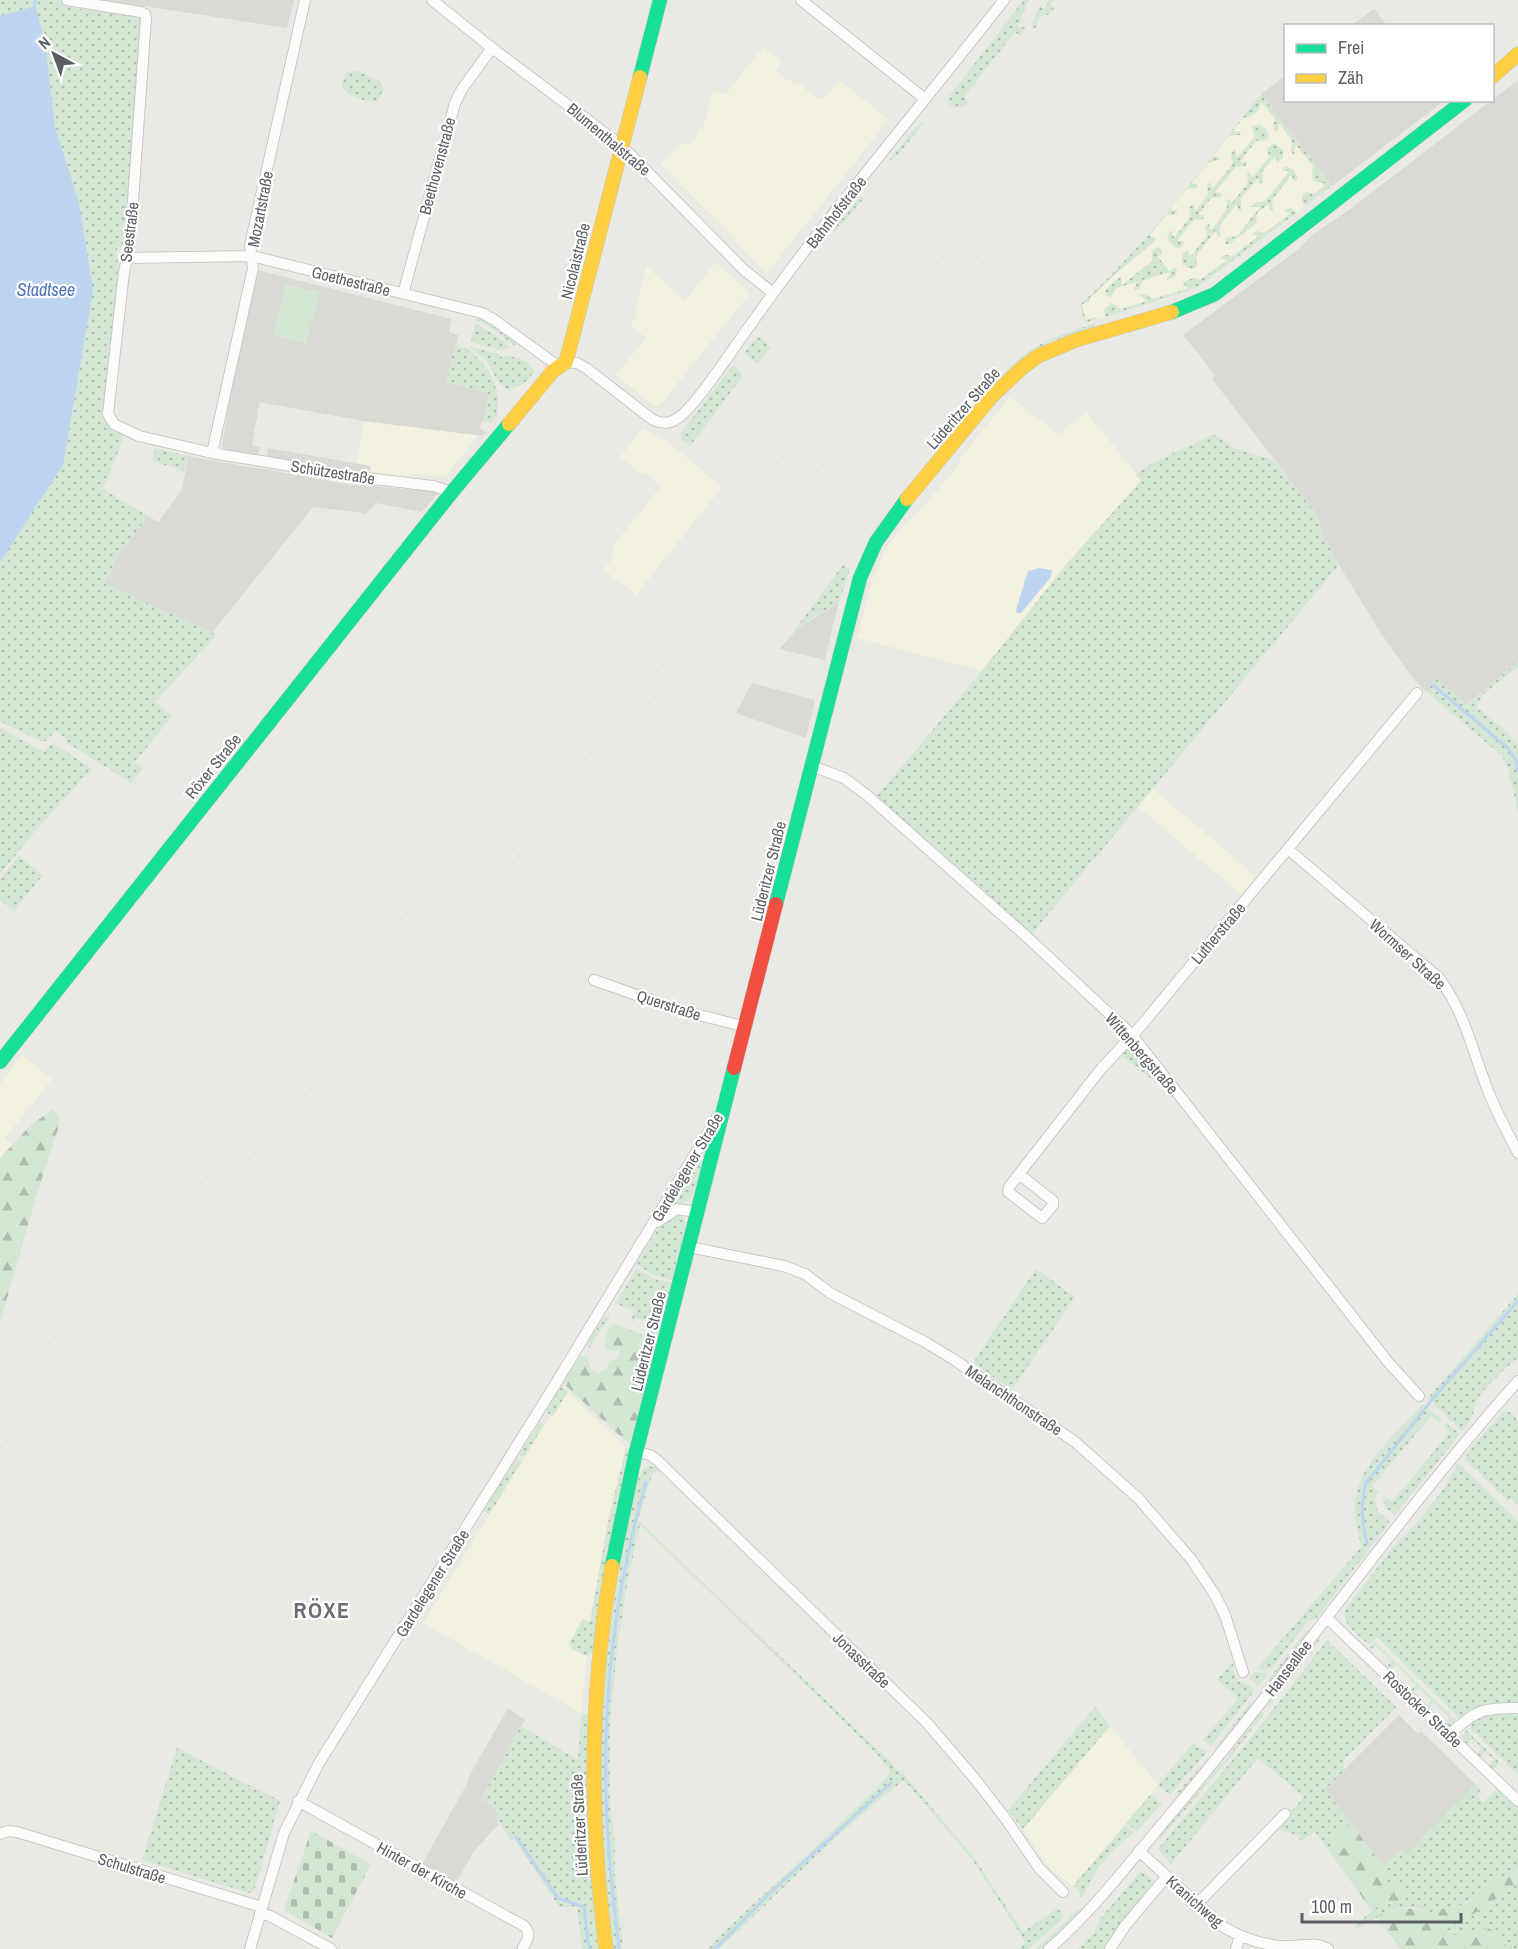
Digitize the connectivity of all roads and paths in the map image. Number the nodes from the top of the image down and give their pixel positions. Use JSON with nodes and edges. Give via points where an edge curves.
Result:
{"nodes":[{"id":1,"x":67,"y":0,"type":"edge"},
{"id":2,"x":305,"y":0,"type":"edge"},
{"id":3,"x":432,"y":0,"type":"edge"},
{"id":4,"x":660,"y":0,"type":"edge"},
{"id":5,"x":801,"y":0,"type":"edge"},
{"id":6,"x":1004,"y":0,"type":"edge"},
{"id":7,"x":492,"y":48,"type":"junction"},
{"id":8,"x":1518,"y":54,"type":"edge"},
{"id":9,"x":1494,"y":75,"type":"edge"},
{"id":10,"x":925,"y":99,"type":"junction"},
{"id":11,"x":1462,"y":102,"type":"edge"},
{"id":12,"x":622,"y":146,"type":"junction"},
{"id":13,"x":252,"y":256,"type":"junction"},
{"id":14,"x":125,"y":258,"type":"junction"},
{"id":15,"x":773,"y":293,"type":"junction"},
{"id":16,"x":403,"y":294,"type":"junction"},
{"id":17,"x":562,"y":364,"type":"junction"},
{"id":18,"x":668,"y":423,"type":"joint"},
{"id":19,"x":212,"y":453,"type":"junction"},
{"id":20,"x":452,"y":492,"type":"junction"},
{"id":21,"x":1417,"y":693,"type":"dead end"},
{"id":22,"x":812,"y":766,"type":"junction"},
{"id":23,"x":1288,"y":849,"type":"junction"},
{"id":24,"x":594,"y":980,"type":"dead end"},
{"id":25,"x":746,"y":1027,"type":"junction"},
{"id":26,"x":1132,"y":1035,"type":"junction"},
{"id":27,"x":0,"y":1062,"type":"edge"},
{"id":28,"x":726,"y":1103,"type":"junction"},
{"id":29,"x":1518,"y":1153,"type":"edge"},
{"id":30,"x":1019,"y":1174,"type":"dead end"},
{"id":31,"x":697,"y":1212,"type":"junction"},
{"id":32,"x":648,"y":1231,"type":"junction"},
{"id":33,"x":688,"y":1247,"type":"junction"},
{"id":34,"x":1518,"y":1381,"type":"edge"},
{"id":35,"x":1419,"y":1396,"type":"dead end"},
{"id":36,"x":637,"y":1452,"type":"junction"},
{"id":37,"x":1327,"y":1617,"type":"junction"},
{"id":38,"x":1243,"y":1672,"type":"dead end"},
{"id":39,"x":1518,"y":1708,"type":"edge"},
{"id":40,"x":1450,"y":1734,"type":"junction"},
{"id":41,"x":298,"y":1801,"type":"junction"},
{"id":42,"x":1518,"y":1801,"type":"edge"},
{"id":43,"x":1285,"y":1814,"type":"dead end"},
{"id":44,"x":1,"y":1834,"type":"edge"},
{"id":45,"x":1139,"y":1851,"type":"junction"},
{"id":46,"x":1167,"y":1876,"type":"junction"},
{"id":47,"x":1063,"y":1892,"type":"dead end"},
{"id":48,"x":1197,"y":1904,"type":"junction"},
{"id":49,"x":261,"y":1910,"type":"junction"},
{"id":50,"x":1240,"y":1936,"type":"junction"},
{"id":51,"x":523,"y":1948,"type":"edge"},
{"id":52,"x":250,"y":1949,"type":"edge"},
{"id":53,"x":331,"y":1949,"type":"edge"},
{"id":54,"x":606,"y":1949,"type":"edge"},
{"id":55,"x":1049,"y":1949,"type":"edge"},
{"id":56,"x":1110,"y":1949,"type":"edge"},
{"id":57,"x":1236,"y":1949,"type":"edge"},
{"id":58,"x":1328,"y":1949,"type":"edge"}],
"edges":[{"from":1,"to":14,"type":"street","name":"Seestraße","via":[[141,12],[146,18],[130,243]]},
{"from":2,"to":13,"type":"street","name":"Mozartstraße","via":[[250,245]]},
{"from":3,"to":7,"type":"street","name":"Blumenthalstraße"},
{"from":4,"to":12,"type":"main road","name":"Nicolaistraße"},
{"from":5,"to":10,"type":"street"},
{"from":6,"to":10,"type":"street","name":"Bahnhofstraße"},
{"from":7,"to":12,"type":"street","name":"Blumenthalstraße"},
{"from":7,"to":16,"type":"street","name":"Beethovenstraße","via":[[455,103]]},
{"from":8,"to":9,"type":"main road"},
{"from":10,"to":15,"type":"street","name":"Bahnhofstraße"},
{"from":11,"to":22,"type":"main road","name":"Lüderitzer Straße","via":[[1215,294],[1173,312],[1057,346],[1010,378],[909,497],[870,553],[858,584]]},
{"from":12,"to":15,"type":"street","name":"Blumenthalstraße","via":[[744,270]]},
{"from":12,"to":17,"type":"main road","name":"Nicolaistraße"},
{"from":13,"to":14,"type":"street","name":"Goethestraße"},
{"from":13,"to":16,"type":"street","name":"Goethestraße"},
{"from":13,"to":19,"type":"street","name":"Mozartstraße","via":[[253,268]]},
{"from":14,"to":19,"type":"street","name":"Seestraße","via":[[110,420],[139,436]]},
{"from":15,"to":18,"type":"street","name":"Bahnhofstraße","via":[[686,411]]},
{"from":16,"to":17,"type":"street","name":"Goethestraße","via":[[488,316]]},
{"from":17,"to":18,"type":"street","name":"Goethestraße","via":[[577,363],[586,368],[653,420]]},
{"from":17,"to":20,"type":"main road","name":"Nicolaistraße"},
{"from":19,"to":20,"type":"street","name":"Schützestraße"},
{"from":20,"to":27,"type":"main road","name":"Röxer Straße"},
{"from":21,"to":23,"type":"street","name":"Lutherstraße"},
{"from":22,"to":25,"type":"main road","name":"Lüderitzer Straße"},
{"from":22,"to":26,"type":"street","name":"Wittenbergstraße","via":[[844,778],[868,796]]},
{"from":23,"to":26,"type":"street","name":"Lutherstraße"},
{"from":23,"to":29,"type":"street","name":"Wormser Straße","via":[[1448,989],[1490,1097]]},
{"from":24,"to":25,"type":"street","name":"Querstraße","via":[[676,1009]]},
{"from":25,"to":28,"type":"main road","name":"Lüderitzer Straße"},
{"from":26,"to":30,"type":"street","name":"Lutherstraße"},
{"from":26,"to":35,"type":"street","name":"Wittenbergstraße","via":[[1388,1362]]},
{"from":28,"to":31,"type":"main road","name":"Lüderitzer Straße"},
{"from":28,"to":32,"type":"street","name":"Gardelegener Straße"},
{"from":31,"to":32,"type":"street","name":"Gardelegener Straße","via":[[677,1209]]},
{"from":31,"to":33,"type":"main road","name":"Lüderitzer Straße"},
{"from":32,"to":41,"type":"street","name":"Gardelegener Straße"},
{"from":33,"to":36,"type":"main road","name":"Lüderitzer Straße"},
{"from":33,"to":38,"type":"street","name":"Melanchthonstraße","via":[[784,1266],[805,1274],[830,1293],[953,1359],[1077,1444],[1138,1498],[1205,1578],[1225,1615]]},
{"from":34,"to":37,"type":"street","name":"Hanseallee","via":[[1453,1455]]},
{"from":36,"to":47,"type":"street","name":"Jonasstraße","via":[[657,1460],[927,1724],[975,1779],[1039,1868]]},
{"from":36,"to":54,"type":"main road","name":"Lüderitzer Straße","via":[[608,1582],[594,1709],[593,1814]]},
{"from":37,"to":40,"type":"street","name":"Rostocker Straße"},
{"from":37,"to":45,"type":"street","name":"Hanseallee","via":[[1222,1754]]},
{"from":39,"to":40,"type":"street","via":[[1479,1711]]},
{"from":40,"to":42,"type":"street","name":"Rostocker Straße"},
{"from":41,"to":49,"type":"street","name":"Gardelegener Straße"},
{"from":41,"to":51,"type":"street","name":"Hinter der Kirche","via":[[524,1926],[529,1936]]},
{"from":43,"to":48,"type":"street"},
{"from":44,"to":49,"type":"street","name":"Schulstraße","via":[[17,1832]]},
{"from":45,"to":46,"type":"street","name":"Kranichweg"},
{"from":45,"to":55,"type":"street","name":"Hanseallee"},
{"from":46,"to":48,"type":"street","name":"Kranichweg"},
{"from":46,"to":56,"type":"street"},
{"from":48,"to":50,"type":"street","name":"Kranichweg"},
{"from":49,"to":52,"type":"street","name":"Gardelegener Straße"},
{"from":49,"to":53,"type":"street","name":"Schulstraße"},
{"from":50,"to":57,"type":"street"},
{"from":50,"to":58,"type":"street","name":"Kranichweg","via":[[1281,1946],[1313,1944]]}]}
